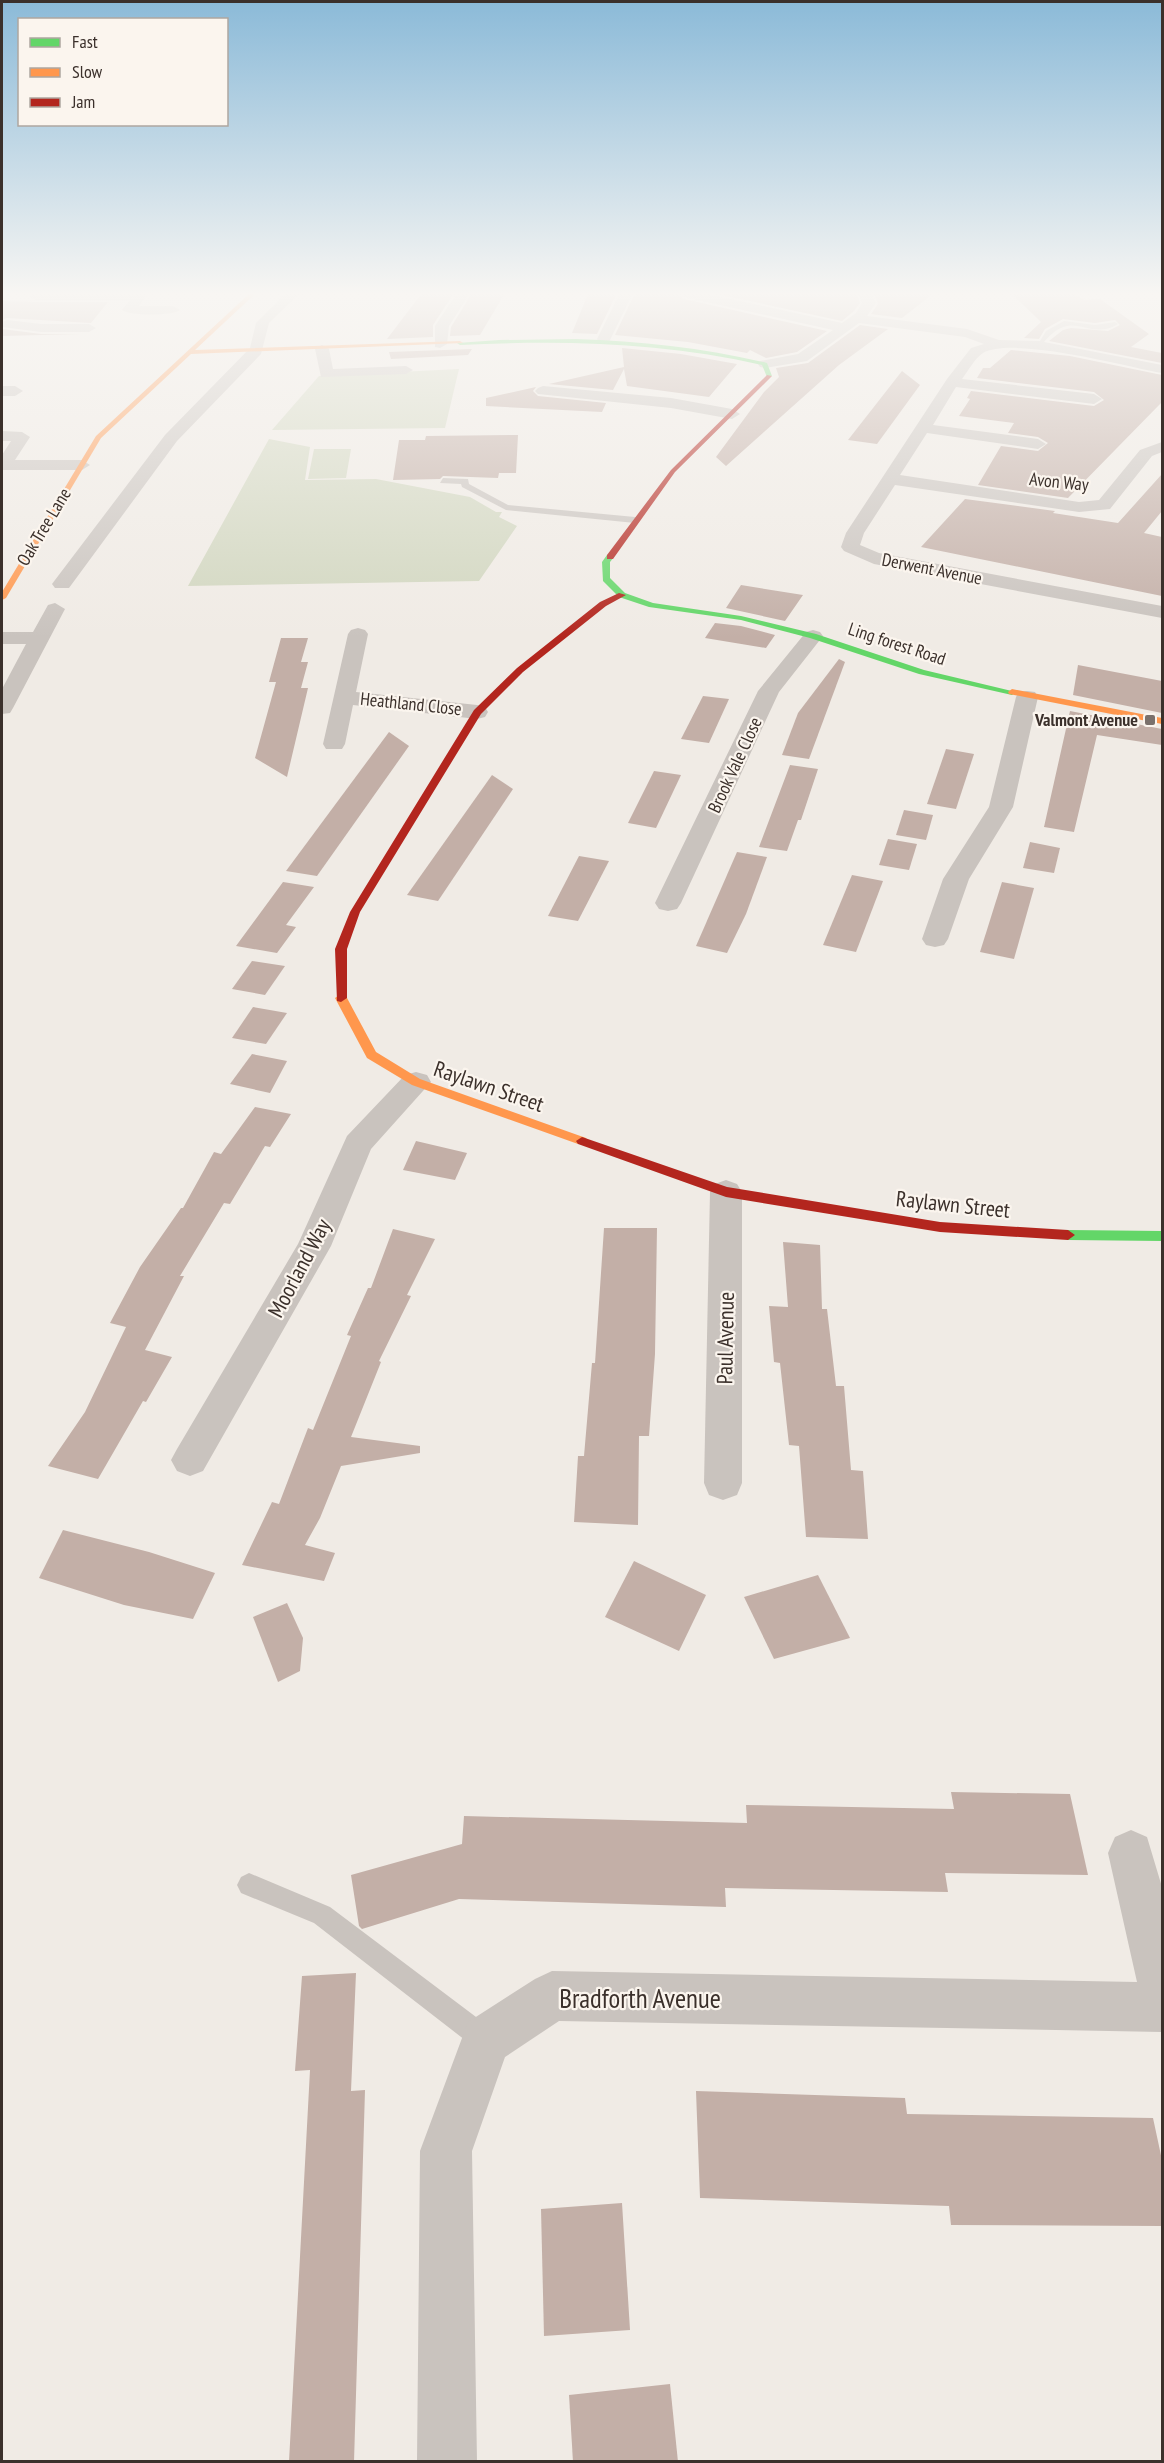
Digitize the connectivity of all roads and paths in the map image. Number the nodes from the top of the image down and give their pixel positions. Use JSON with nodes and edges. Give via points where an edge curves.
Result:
{"nodes":[{"id":1,"x":128,"y":408,"type":"edge"},
{"id":2,"x":202,"y":408,"type":"edge"},
{"id":3,"x":696,"y":408,"type":"edge"},
{"id":4,"x":738,"y":408,"type":"edge"},
{"id":5,"x":936,"y":408,"type":"edge"},
{"id":6,"x":732,"y":414,"type":"junction"},
{"id":7,"x":923,"y":428,"type":"junction"},
{"id":8,"x":2,"y":436,"type":"edge"},
{"id":9,"x":1038,"y":444,"type":"dead end"},
{"id":10,"x":1162,"y":447,"type":"edge"},
{"id":11,"x":4,"y":462,"type":"edge"},
{"id":12,"x":82,"y":465,"type":"junction"},
{"id":13,"x":891,"y":479,"type":"junction"},
{"id":14,"x":443,"y":481,"type":"dead end"},
{"id":15,"x":635,"y":520,"type":"junction"},
{"id":16,"x":62,"y":584,"type":"dead end"},
{"id":17,"x":622,"y":595,"type":"junction"},
{"id":18,"x":2,"y":598,"type":"edge"},
{"id":19,"x":55,"y":609,"type":"dead end"},
{"id":20,"x":1162,"y":612,"type":"edge"},
{"id":21,"x":358,"y":634,"type":"dead end"},
{"id":22,"x":813,"y":636,"type":"junction"},
{"id":23,"x":2,"y":638,"type":"edge"},
{"id":24,"x":39,"y":638,"type":"junction"},
{"id":25,"x":344,"y":697,"type":"junction"},
{"id":26,"x":1027,"y":697,"type":"junction"},
{"id":27,"x":2,"y":708,"type":"edge"},
{"id":28,"x":477,"y":712,"type":"junction"},
{"id":29,"x":1162,"y":721,"type":"edge"},
{"id":30,"x":334,"y":744,"type":"dead end"},
{"id":31,"x":668,"y":903,"type":"dead end"},
{"id":32,"x":935,"y":939,"type":"dead end"},
{"id":33,"x":416,"y":1082,"type":"junction"},
{"id":34,"x":726,"y":1192,"type":"junction"},
{"id":35,"x":1162,"y":1236,"type":"edge"},
{"id":36,"x":190,"y":1460,"type":"dead end"},
{"id":37,"x":723,"y":1483,"type":"dead end"},
{"id":38,"x":1131,"y":1853,"type":"dead end"},
{"id":39,"x":249,"y":1885,"type":"dead end"},
{"id":40,"x":1162,"y":1983,"type":"edge"},
{"id":41,"x":1162,"y":2007,"type":"edge"},
{"id":42,"x":486,"y":2040,"type":"junction"},
{"id":43,"x":447,"y":2462,"type":"edge"}],
"edges":[{"from":1,"to":12,"type":"street","name":"Oak Tree Lane","via":[[98,436]]},
{"from":2,"to":16,"type":"street","via":[[158,454]]},
{"from":3,"to":6,"type":"street"},
{"from":4,"to":6,"type":"street"},
{"from":5,"to":7,"type":"street","name":"Derwent Avenue"},
{"from":6,"to":15,"type":"street","via":[[673,471]]},
{"from":7,"to":9,"type":"street"},
{"from":7,"to":13,"type":"street","name":"Derwent Avenue"},
{"from":8,"to":11,"type":"street","via":[[22,437]]},
{"from":10,"to":13,"type":"street","name":"Avon Way","via":[[1146,453],[1104,505],[1079,507]]},
{"from":11,"to":12,"type":"street"},
{"from":12,"to":18,"type":"street","name":"Oak Tree Lane"},
{"from":13,"to":20,"type":"street","name":"Derwent Avenue","via":[[850,547],[874,558]]},
{"from":14,"to":15,"type":"lane","via":[[465,481],[465,485],[506,507]]},
{"from":15,"to":17,"type":"street","via":[[606,562],[606,579]]},
{"from":17,"to":22,"type":"street","name":"Ling forest Road","via":[[652,605],[741,618]]},
{"from":17,"to":28,"type":"street","name":"Raylawn Street","via":[[603,604],[520,670]]},
{"from":19,"to":24,"type":"street"},
{"from":21,"to":25,"type":"street","name":"Heathland Close"},
{"from":22,"to":26,"type":"street","name":"Ling forest Road","via":[[922,672]]},
{"from":22,"to":31,"type":"street","name":"Brook Vale Close","via":[[769,691]]},
{"from":23,"to":24,"type":"street"},
{"from":24,"to":27,"type":"street"},
{"from":25,"to":28,"type":"street","name":"Heathland Close"},
{"from":25,"to":30,"type":"street","name":"Heathland Close"},
{"from":26,"to":29,"type":"street","name":"Ling forest Road"},
{"from":26,"to":32,"type":"street","via":[[1001,807],[956,879]]},
{"from":28,"to":33,"type":"street","name":"Raylawn Street","via":[[355,912],[340,949],[341,1000],[371,1055]]},
{"from":33,"to":34,"type":"street","name":"Raylawn Street"},
{"from":33,"to":36,"type":"street","name":"Moorland Way","via":[[358,1144],[314,1246]]},
{"from":34,"to":35,"type":"street","name":"Raylawn Street","via":[[940,1227]]},
{"from":34,"to":37,"type":"street","name":"Paul Avenue"},
{"from":38,"to":40,"type":"street"},
{"from":39,"to":42,"type":"lane","via":[[322,1915]]},
{"from":41,"to":42,"type":"street","name":"Bradforth Avenue","via":[[552,1996]]},
{"from":42,"to":43,"type":"street","via":[[446,2151]]}]}
